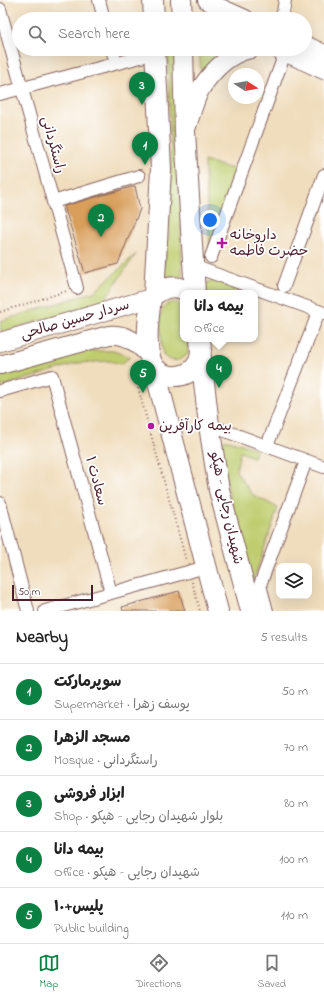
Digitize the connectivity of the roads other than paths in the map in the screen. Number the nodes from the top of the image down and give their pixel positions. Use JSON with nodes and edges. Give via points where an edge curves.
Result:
{"nodes":[{"id":1,"x":99,"y":0,"type":"edge"},
{"id":2,"x":154,"y":0,"type":"edge"},
{"id":3,"x":181,"y":0,"type":"edge"},
{"id":4,"x":285,"y":0,"type":"edge"},
{"id":5,"x":0,"y":9,"type":"edge"},
{"id":6,"x":212,"y":9,"type":"edge"},
{"id":7,"x":102,"y":12,"type":"edge"},
{"id":8,"x":154,"y":12,"type":"edge"},
{"id":9,"x":182,"y":12,"type":"edge"},
{"id":10,"x":222,"y":12,"type":"edge"},
{"id":11,"x":283,"y":12,"type":"edge"},
{"id":12,"x":312,"y":48,"type":"edge"},
{"id":13,"x":12,"y":52,"type":"edge"},
{"id":14,"x":324,"y":54,"type":"edge"},
{"id":15,"x":13,"y":56,"type":"edge"},
{"id":16,"x":114,"y":56,"type":"edge"},
{"id":17,"x":139,"y":56,"type":"edge"},
{"id":18,"x":156,"y":56,"type":"edge"},
{"id":19,"x":183,"y":56,"type":"edge"},
{"id":20,"x":232,"y":56,"type":"edge"},
{"id":21,"x":280,"y":56,"type":"edge"},
{"id":22,"x":293,"y":56,"type":"edge"},
{"id":23,"x":116,"y":63,"type":"junction"},
{"id":24,"x":324,"y":70,"type":"edge"},
{"id":25,"x":22,"y":88,"type":"junction"},
{"id":26,"x":0,"y":94,"type":"edge"},
{"id":27,"x":185,"y":132,"type":"junction"},
{"id":28,"x":324,"y":175,"type":"edge"},
{"id":29,"x":139,"y":176,"type":"dead end"},
{"id":30,"x":53,"y":202,"type":"junction"},
{"id":31,"x":211,"y":256,"type":"dead end"},
{"id":32,"x":193,"y":266,"type":"junction"},
{"id":33,"x":284,"y":286,"type":"dead end"},
{"id":34,"x":77,"y":288,"type":"road end"},
{"id":35,"x":185,"y":290,"type":"edge"},
{"id":36,"x":195,"y":290,"type":"edge"},
{"id":37,"x":152,"y":296,"type":"junction"},
{"id":38,"x":321,"y":312,"type":"edge"},
{"id":39,"x":93,"y":315,"type":"junction"},
{"id":40,"x":97,"y":338,"type":"junction"},
{"id":41,"x":0,"y":342,"type":"edge"},
{"id":42,"x":201,"y":348,"type":"edge"},
{"id":43,"x":152,"y":361,"type":"junction"},
{"id":44,"x":0,"y":366,"type":"edge"},
{"id":45,"x":0,"y":391,"type":"edge"},
{"id":46,"x":209,"y":425,"type":"junction"},
{"id":47,"x":267,"y":446,"type":"junction"},
{"id":48,"x":306,"y":461,"type":"junction"},
{"id":49,"x":324,"y":467,"type":"edge"},
{"id":50,"x":0,"y":503,"type":"edge"},
{"id":51,"x":197,"y":569,"type":"junction"},
{"id":52,"x":111,"y":593,"type":"junction"},
{"id":53,"x":28,"y":611,"type":"edge"},
{"id":54,"x":45,"y":611,"type":"edge"},
{"id":55,"x":218,"y":611,"type":"edge"},
{"id":56,"x":251,"y":611,"type":"edge"},
{"id":57,"x":267,"y":611,"type":"edge"}],
"edges":[{"from":1,"to":7,"type":"street"},
{"from":2,"to":8,"type":"main road"},
{"from":3,"to":9,"type":"main road"},
{"from":4,"to":11,"type":"street"},
{"from":5,"to":13,"type":"street","name":"راستگردانی"},
{"from":6,"to":10,"type":"main road"},
{"from":12,"to":14,"type":"main road"},
{"from":15,"to":25,"type":"street","name":"راستگردانی"},
{"from":16,"to":23,"type":"street"},
{"from":17,"to":23,"type":"street"},
{"from":18,"to":37,"type":"main road","via":[[161,169]]},
{"from":19,"to":27,"type":"main road"},
{"from":20,"to":27,"type":"main road","via":[[215,71],[201,89]]},
{"from":21,"to":31,"type":"street"},
{"from":22,"to":24,"type":"main road"},
{"from":23,"to":25,"type":"street"},
{"from":25,"to":26,"type":"street"},
{"from":25,"to":30,"type":"street","name":"راستگردانی"},
{"from":27,"to":32,"type":"main road"},
{"from":28,"to":33,"type":"street"},
{"from":29,"to":30,"type":"street"},
{"from":30,"to":34,"type":"street","name":"راستگردانی"},
{"from":32,"to":36,"type":"main road"},
{"from":32,"to":38,"type":"street"},
{"from":35,"to":37,"type":"main road","via":[[168,287]]},
{"from":37,"to":39,"type":"main road","name":"سردار حسین صالحی"},
{"from":37,"to":43,"type":"main road","via":[[148,327]]},
{"from":38,"to":47,"type":"street"},
{"from":39,"to":40,"type":"main road","via":[[102,325],[102,332]]},
{"from":39,"to":41,"type":"main road","name":"سردار حسین صالحی"},
{"from":40,"to":43,"type":"main road","name":"سردار حسین صالحی","via":[[122,335],[136,342]]},
{"from":40,"to":44,"type":"main road","name":"سردار حسین صالحی"},
{"from":42,"to":43,"type":"main road","via":[[194,369],[181,376],[173,377],[159,372]]},
{"from":42,"to":46,"type":"main road","name":"شهیدان رجایی - هپکو"},
{"from":43,"to":51,"type":"main road"},
{"from":45,"to":52,"type":"street","name":"سعادت ۱","via":[[52,376]]},
{"from":46,"to":47,"type":"street"},
{"from":46,"to":56,"type":"main road","name":"شهیدان رجایی - هپکو","via":[[219,490]]},
{"from":47,"to":48,"type":"street"},
{"from":48,"to":49,"type":"street"},
{"from":48,"to":57,"type":"street","via":[[260,585]]},
{"from":50,"to":53,"type":"street"},
{"from":51,"to":52,"type":"street"},
{"from":51,"to":55,"type":"main road"},
{"from":52,"to":54,"type":"street"}]}
